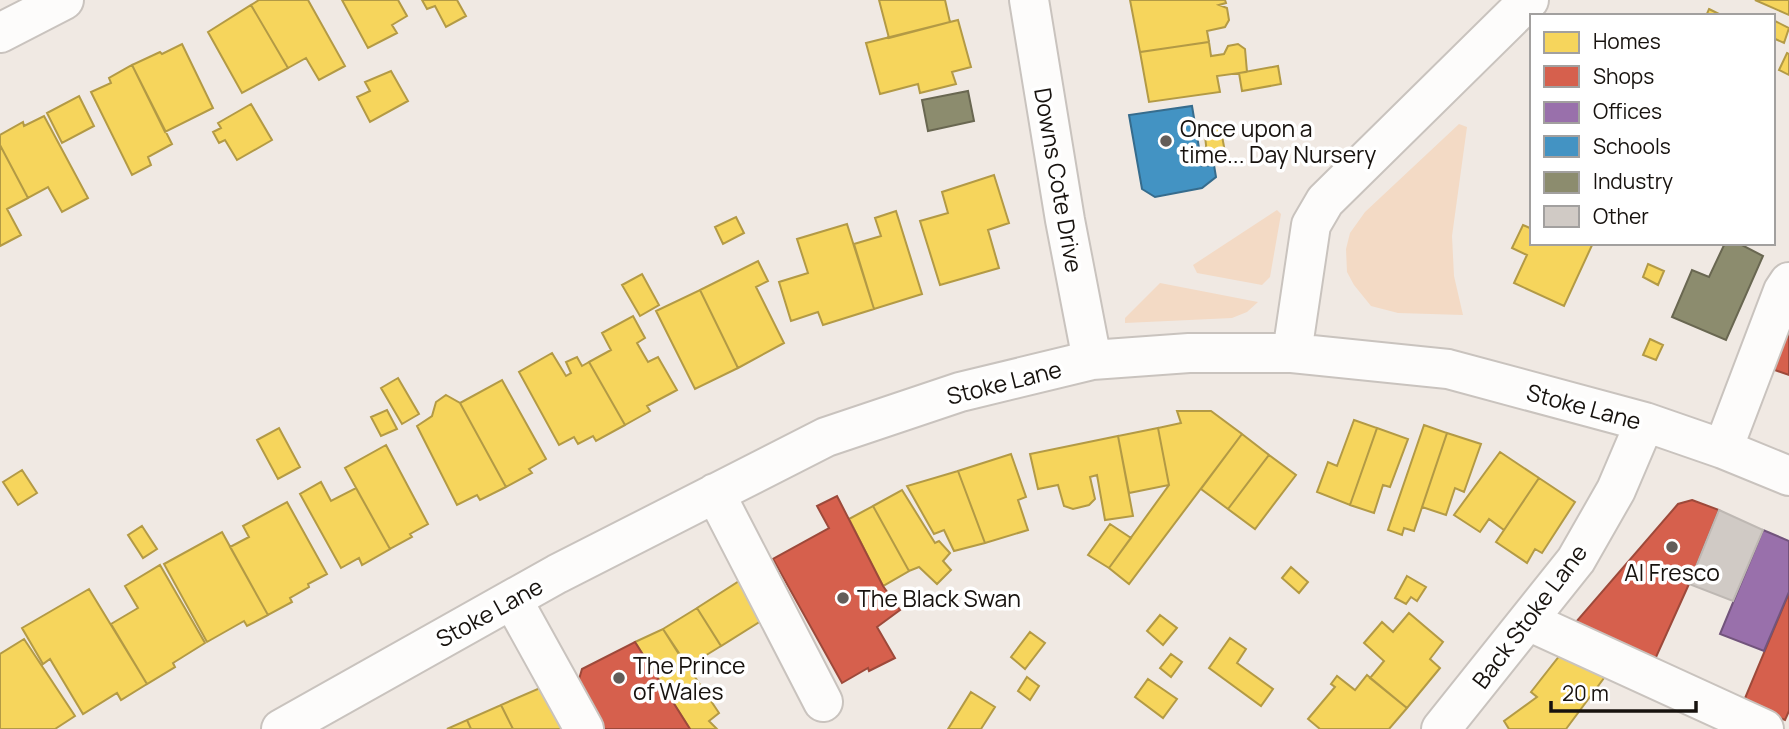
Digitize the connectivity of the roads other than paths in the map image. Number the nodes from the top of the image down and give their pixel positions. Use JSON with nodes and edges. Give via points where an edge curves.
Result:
{"nodes":[{"id":1,"x":64,"y":0,"type":"edge"},
{"id":2,"x":1029,"y":0,"type":"edge"},
{"id":3,"x":1529,"y":0,"type":"edge"},
{"id":4,"x":0,"y":33,"type":"edge"},
{"id":5,"x":1789,"y":282,"type":"edge"},
{"id":6,"x":1292,"y":353,"type":"junction"},
{"id":7,"x":1092,"y":360,"type":"junction"},
{"id":8,"x":1645,"y":422,"type":"junction"},
{"id":9,"x":1723,"y":449,"type":"junction"},
{"id":10,"x":1789,"y":476,"type":"edge"},
{"id":11,"x":715,"y":493,"type":"junction"},
{"id":12,"x":512,"y":599,"type":"junction"},
{"id":13,"x":1528,"y":621,"type":"junction"},
{"id":14,"x":823,"y":702,"type":"dead end"},
{"id":15,"x":281,"y":729,"type":"edge"},
{"id":16,"x":584,"y":729,"type":"edge"},
{"id":17,"x":1441,"y":729,"type":"edge"},
{"id":18,"x":1764,"y":729,"type":"edge"}],
"edges":[{"from":1,"to":4,"type":"street"},
{"from":2,"to":7,"type":"street","name":"Downs Cote Drive"},
{"from":3,"to":6,"type":"street","via":[[1325,201],[1311,225]]},
{"from":5,"to":9,"type":"street"},
{"from":6,"to":7,"type":"street","name":"Stoke Lane","via":[[1189,352]]},
{"from":6,"to":8,"type":"street","name":"Stoke Lane","via":[[1448,369]]},
{"from":7,"to":11,"type":"street","name":"Stoke Lane","via":[[960,392],[826,437]]},
{"from":8,"to":9,"type":"street","name":"Stoke Lane"},
{"from":8,"to":13,"type":"street","name":"Back Stoke Lane","via":[[1616,490],[1576,560]]},
{"from":9,"to":10,"type":"street","name":"Stoke Lane"},
{"from":11,"to":12,"type":"street","name":"Stoke Lane"},
{"from":11,"to":14,"type":"street"},
{"from":12,"to":15,"type":"street","name":"Stoke Lane"},
{"from":12,"to":16,"type":"street"},
{"from":13,"to":17,"type":"street","name":"Back Stoke Lane"},
{"from":13,"to":18,"type":"street"}]}
